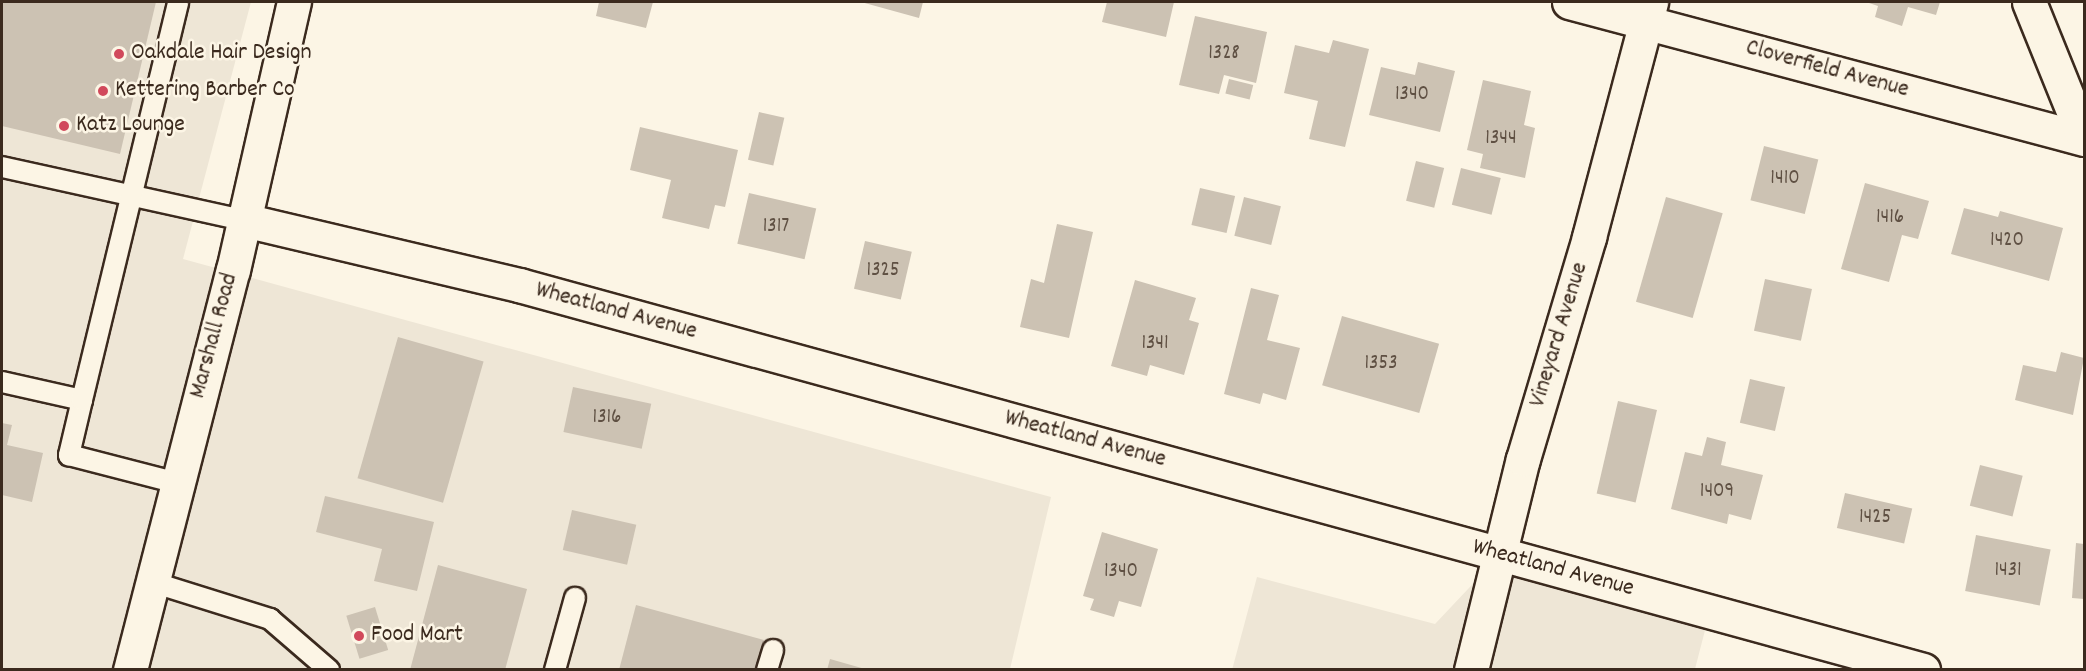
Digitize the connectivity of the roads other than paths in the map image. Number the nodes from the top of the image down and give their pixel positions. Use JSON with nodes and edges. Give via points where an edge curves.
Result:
{"nodes":[{"id":1,"x":178,"y":2,"type":"edge"},
{"id":2,"x":294,"y":2,"type":"edge"},
{"id":3,"x":1569,"y":2,"type":"edge"},
{"id":4,"x":2029,"y":2,"type":"edge"},
{"id":5,"x":1648,"y":12,"type":"edge"},
{"id":6,"x":2085,"y":138,"type":"edge"},
{"id":7,"x":2,"y":166,"type":"edge"},
{"id":8,"x":130,"y":195,"type":"junction"},
{"id":9,"x":243,"y":220,"type":"junction"},
{"id":10,"x":2,"y":382,"type":"edge"},
{"id":11,"x":82,"y":400,"type":"junction"},
{"id":12,"x":177,"y":483,"type":"junction"},
{"id":13,"x":1501,"y":554,"type":"junction"},
{"id":14,"x":152,"y":582,"type":"junction"},
{"id":15,"x":575,"y":598,"type":"dead end"},
{"id":16,"x":773,"y":650,"type":"dead end"},
{"id":17,"x":130,"y":669,"type":"edge"},
{"id":18,"x":328,"y":669,"type":"edge"},
{"id":19,"x":555,"y":669,"type":"edge"},
{"id":20,"x":767,"y":669,"type":"edge"},
{"id":21,"x":1471,"y":669,"type":"edge"},
{"id":22,"x":1923,"y":669,"type":"edge"}],
"edges":[{"from":1,"to":8,"type":"lane"},
{"from":2,"to":9,"type":"street","name":"Marshall Road"},
{"from":3,"to":5,"type":"street","name":"Cloverfield Avenue"},
{"from":4,"to":6,"type":"street"},
{"from":5,"to":6,"type":"street","name":"Cloverfield Avenue"},
{"from":5,"to":13,"type":"street","name":"Vineyard Avenue","via":[[1523,459]]},
{"from":7,"to":8,"type":"lane"},
{"from":8,"to":9,"type":"lane"},
{"from":8,"to":11,"type":"lane"},
{"from":9,"to":12,"type":"street","name":"Marshall Road"},
{"from":9,"to":13,"type":"street","name":"Wheatland Avenue","via":[[519,285]]},
{"from":10,"to":11,"type":"lane"},
{"from":11,"to":12,"type":"lane","via":[[69,455]]},
{"from":12,"to":14,"type":"street","name":"Marshall Road"},
{"from":13,"to":21,"type":"street","name":"Vineyard Avenue"},
{"from":13,"to":22,"type":"street","name":"Wheatland Avenue"},
{"from":14,"to":17,"type":"street","name":"Marshall Road"},
{"from":14,"to":18,"type":"lane","via":[[270,619]]},
{"from":15,"to":19,"type":"lane"},
{"from":16,"to":20,"type":"lane"}]}
